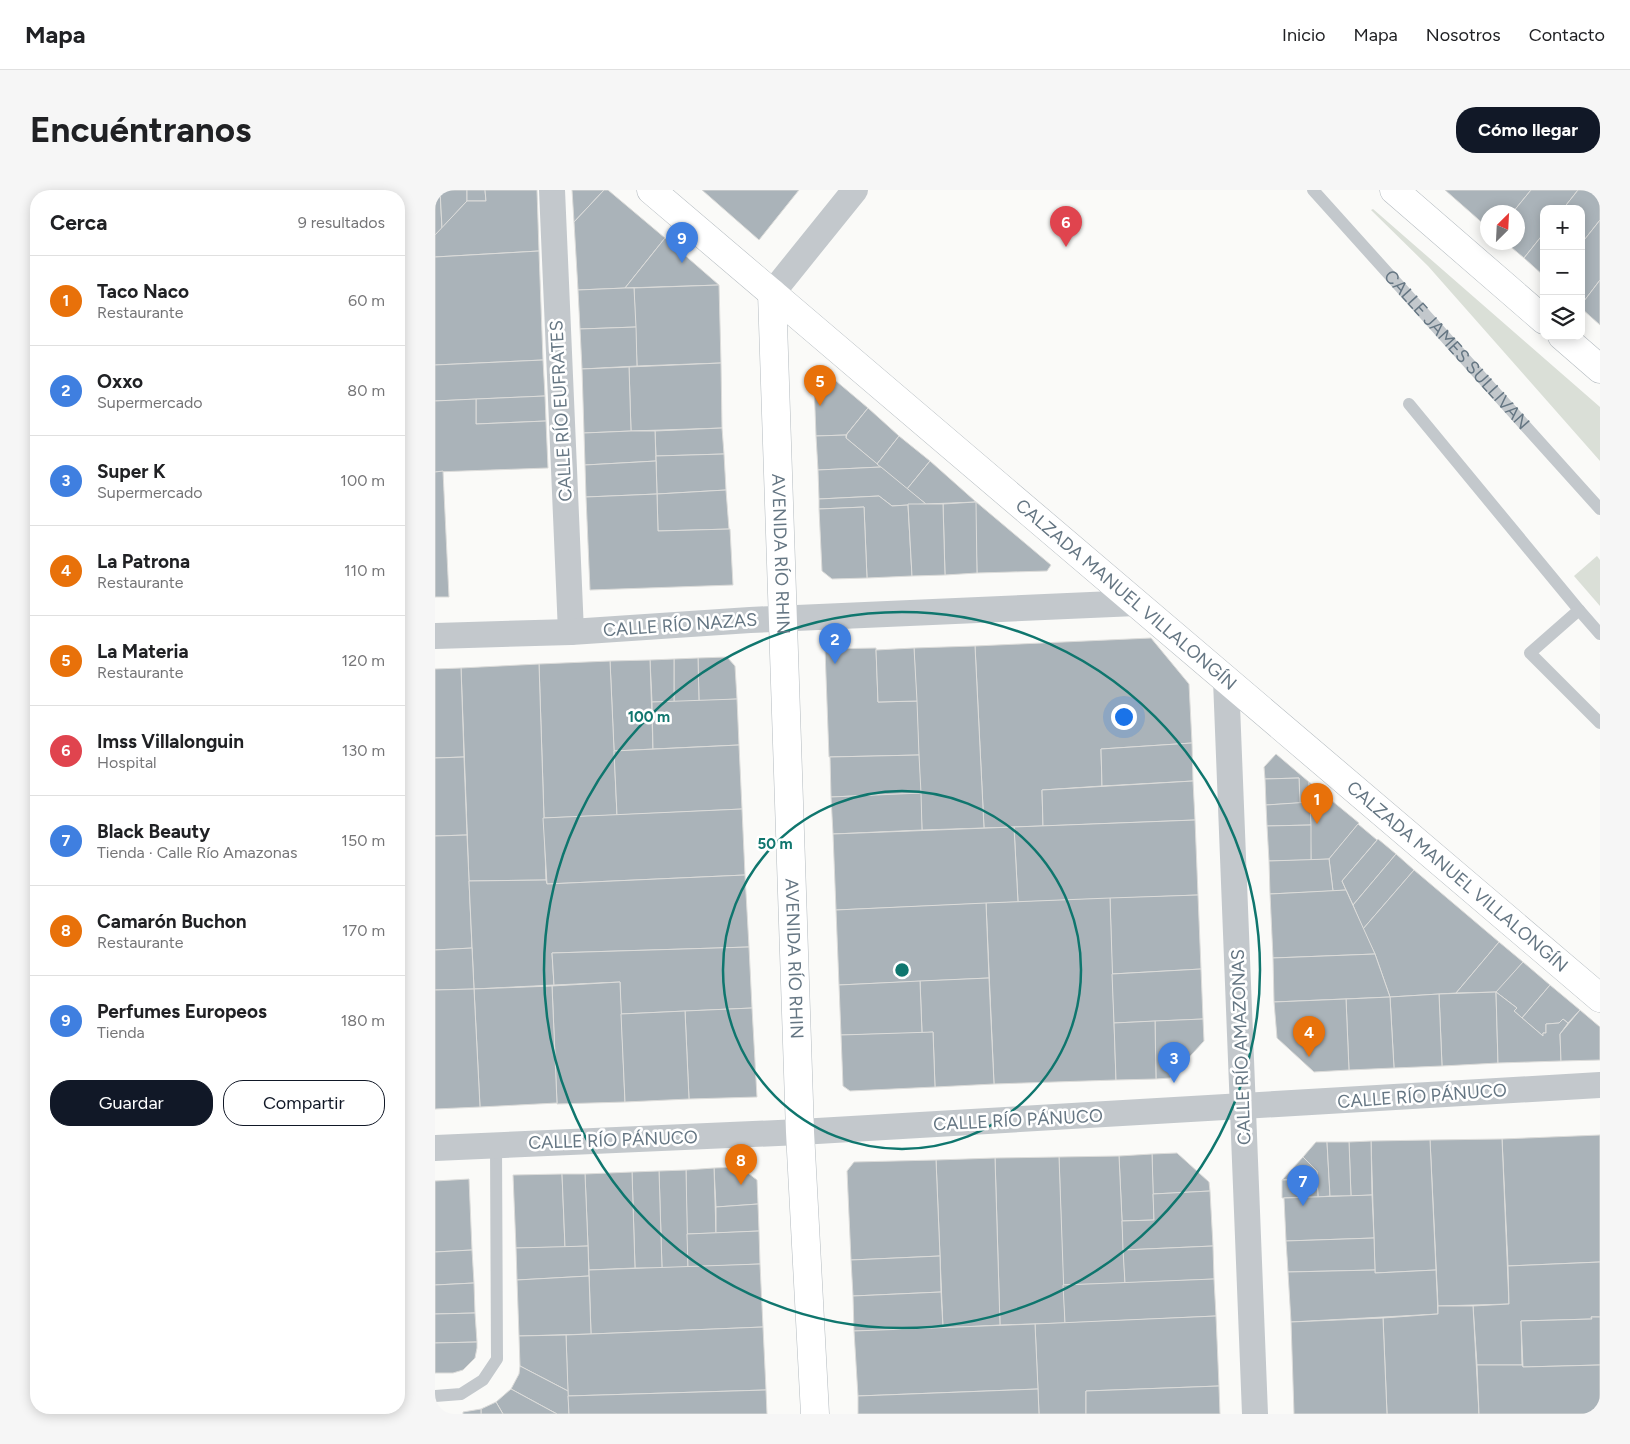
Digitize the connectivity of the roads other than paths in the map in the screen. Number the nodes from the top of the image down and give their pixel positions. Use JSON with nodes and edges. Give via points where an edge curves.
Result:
{"nodes":[{"id":1,"x":552,"y":190,"type":"edge"},
{"id":2,"x":651,"y":190,"type":"edge"},
{"id":3,"x":855,"y":190,"type":"edge"},
{"id":4,"x":1313,"y":190,"type":"edge"},
{"id":5,"x":1394,"y":190,"type":"edge"},
{"id":6,"x":772,"y":293,"type":"junction"},
{"id":7,"x":1540,"y":317,"type":"edge"},
{"id":8,"x":1567,"y":340,"type":"edge"},
{"id":9,"x":1600,"y":369,"type":"edge"},
{"id":10,"x":1409,"y":404,"type":"dead end"},
{"id":11,"x":1600,"y":509,"type":"edge"},
{"id":12,"x":1136,"y":603,"type":"junction"},
{"id":13,"x":1579,"y":610,"type":"junction"},
{"id":14,"x":783,"y":619,"type":"junction"},
{"id":15,"x":571,"y":632,"type":"junction"},
{"id":16,"x":1600,"y":634,"type":"edge"},
{"id":17,"x":435,"y":636,"type":"edge"},
{"id":18,"x":1226,"y":680,"type":"junction"},
{"id":19,"x":1600,"y":723,"type":"edge"},
{"id":20,"x":1600,"y":998,"type":"edge"},
{"id":21,"x":1600,"y":1085,"type":"edge"},
{"id":22,"x":1244,"y":1107,"type":"junction"},
{"id":23,"x":800,"y":1132,"type":"junction"},
{"id":24,"x":496,"y":1145,"type":"junction"},
{"id":25,"x":435,"y":1148,"type":"edge"},
{"id":26,"x":435,"y":1396,"type":"edge"},
{"id":27,"x":815,"y":1414,"type":"edge"},
{"id":28,"x":1255,"y":1414,"type":"edge"}],
"edges":[{"from":1,"to":15,"type":"street","name":"CALLE RÍO EUFRATES"},
{"from":2,"to":6,"type":"street","name":"CALZADA MANUEL VILLALONGÍN"},
{"from":3,"to":6,"type":"street"},
{"from":4,"to":11,"type":"lane","name":"CALLE JAMES SULLIVAN"},
{"from":5,"to":7,"type":"street"},
{"from":6,"to":12,"type":"street","name":"CALZADA MANUEL VILLALONGÍN"},
{"from":6,"to":14,"type":"street","name":"AVENIDA RÍO RHIN"},
{"from":8,"to":9,"type":"street"},
{"from":10,"to":13,"type":"lane"},
{"from":12,"to":14,"type":"street","name":"CALLE RÍO NAZAS"},
{"from":12,"to":18,"type":"street","name":"CALZADA MANUEL VILLALONGÍN"},
{"from":13,"to":16,"type":"lane"},
{"from":13,"to":19,"type":"lane","via":[[1530,653]]},
{"from":14,"to":15,"type":"street","name":"CALLE RÍO NAZAS"},
{"from":14,"to":23,"type":"street","name":"AVENIDA RÍO RHIN"},
{"from":15,"to":17,"type":"street","name":"CALLE RÍO NAZAS"},
{"from":18,"to":20,"type":"street","name":"CALZADA MANUEL VILLALONGÍN"},
{"from":18,"to":22,"type":"street","name":"CALLE RÍO AMAZONAS"},
{"from":21,"to":22,"type":"street","name":"CALLE RÍO PÁNUCO"},
{"from":22,"to":23,"type":"street","name":"CALLE RÍO PÁNUCO"},
{"from":22,"to":28,"type":"street","name":"CALLE RÍO AMAZONAS"},
{"from":23,"to":24,"type":"street","name":"CALLE RÍO PÁNUCO"},
{"from":23,"to":27,"type":"street","name":"AVENIDA RÍO RHIN"},
{"from":24,"to":25,"type":"street","name":"CALLE RÍO PÁNUCO"},
{"from":24,"to":26,"type":"lane","via":[[497,1359],[483,1380],[461,1394]]}]}
